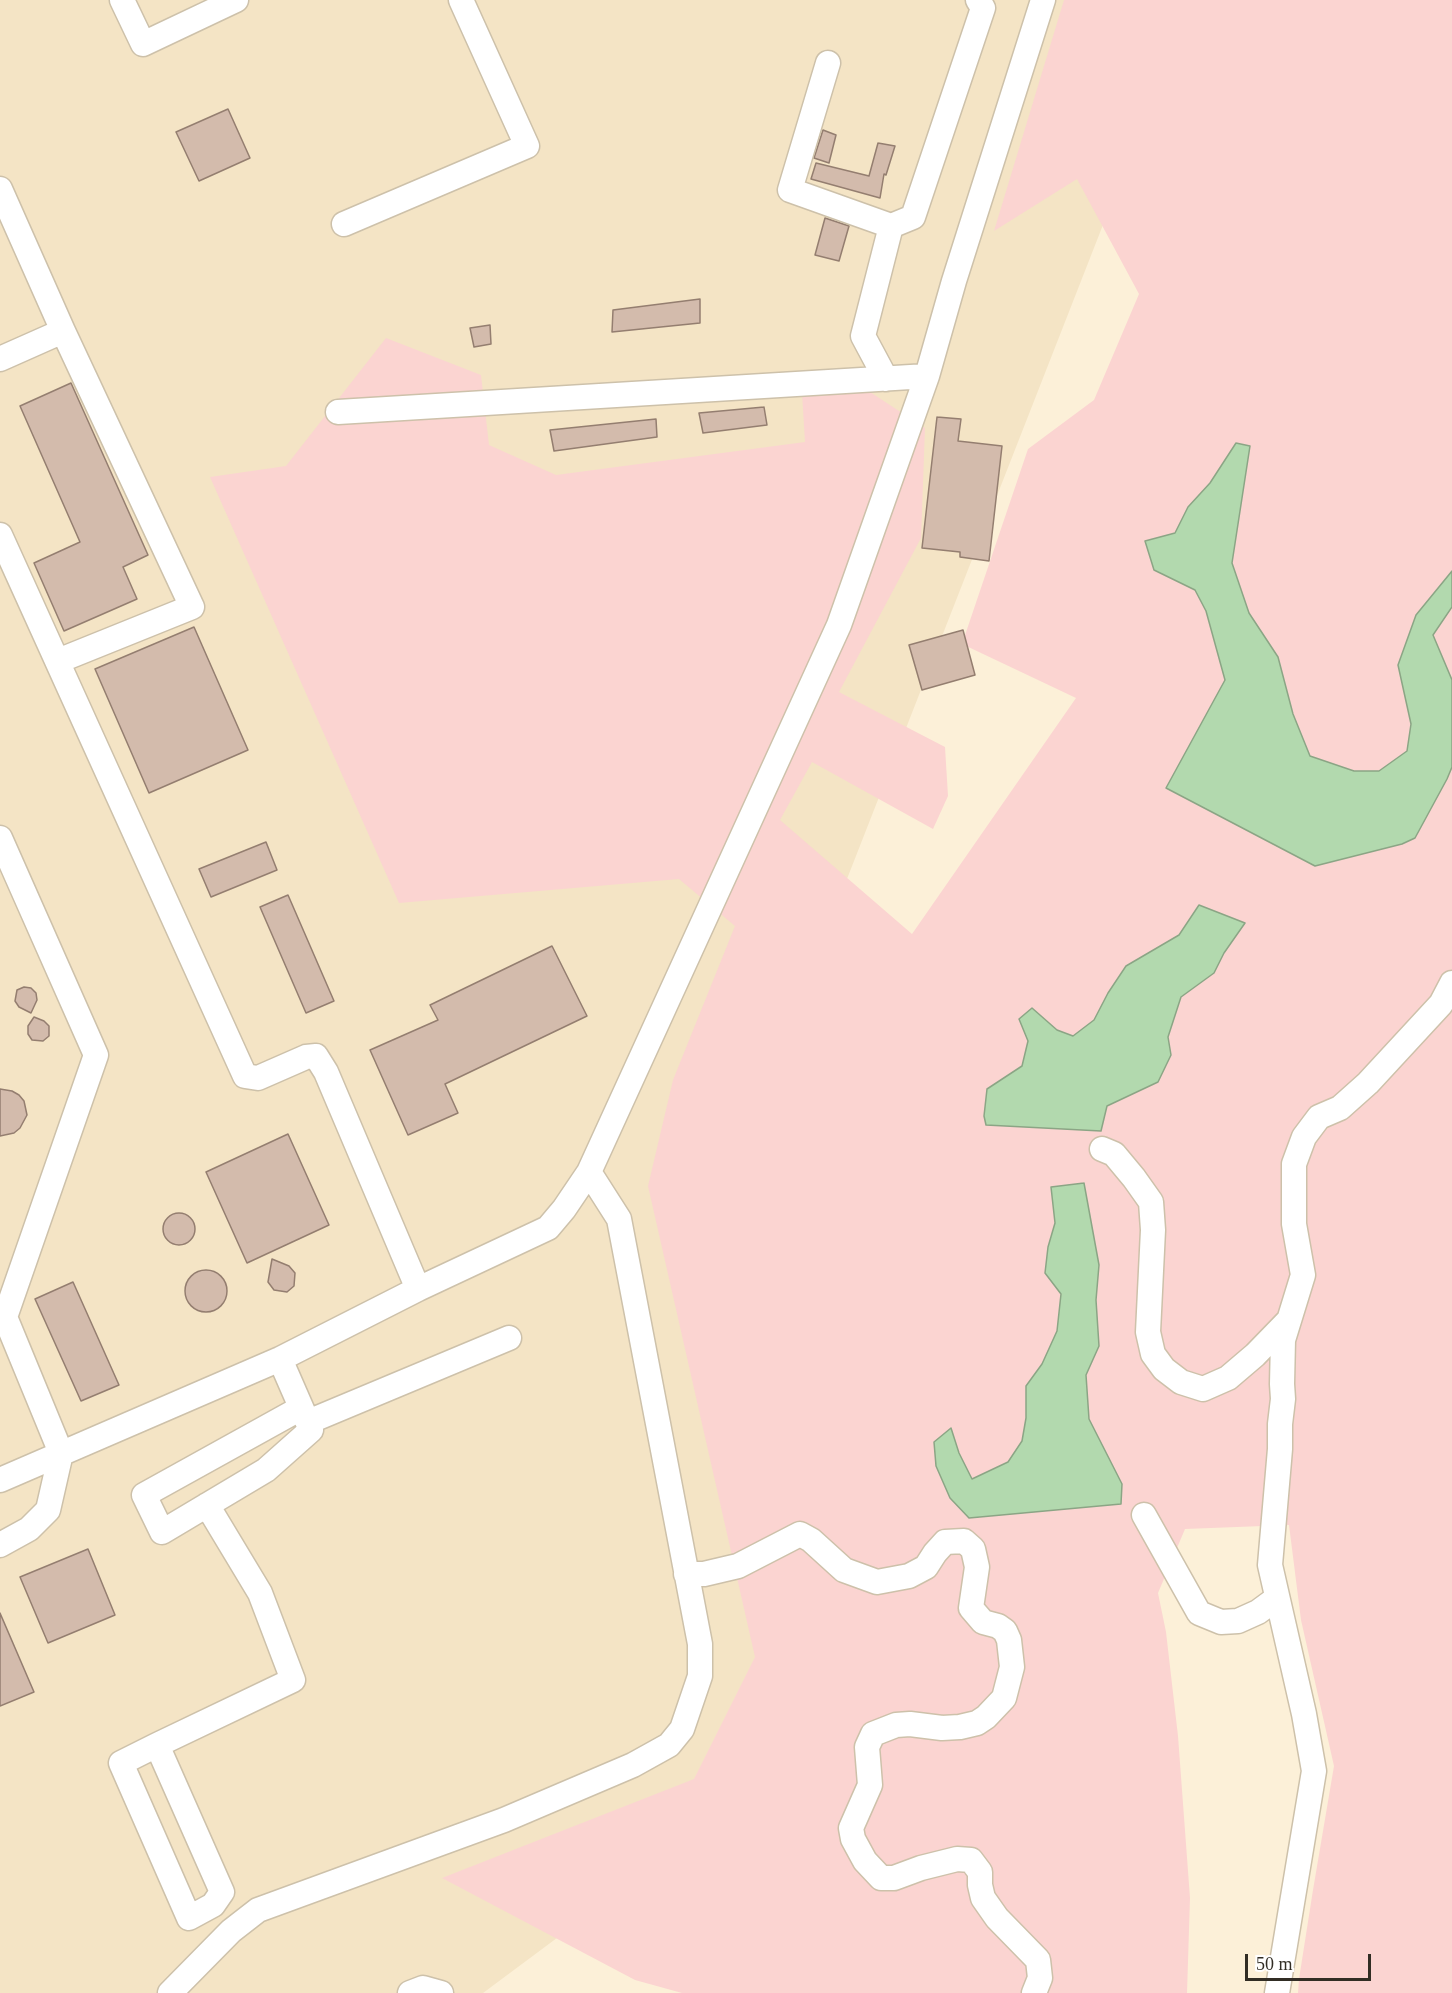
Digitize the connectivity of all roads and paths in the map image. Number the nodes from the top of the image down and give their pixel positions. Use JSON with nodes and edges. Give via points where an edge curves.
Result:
{"nodes":[{"id":1,"x":122,"y":0,"type":"edge"},
{"id":2,"x":236,"y":0,"type":"edge"},
{"id":3,"x":461,"y":0,"type":"edge"},
{"id":4,"x":978,"y":0,"type":"edge"},
{"id":5,"x":1044,"y":0,"type":"edge"},
{"id":6,"x":828,"y":63,"type":"dead end"},
{"id":7,"x":0,"y":189,"type":"edge"},
{"id":8,"x":344,"y":224,"type":"dead end"},
{"id":9,"x":891,"y":226,"type":"junction"},
{"id":10,"x":63,"y":331,"type":"junction"},
{"id":11,"x":0,"y":359,"type":"edge"},
{"id":12,"x":927,"y":376,"type":"junction"},
{"id":13,"x":886,"y":379,"type":"junction"},
{"id":14,"x":338,"y":412,"type":"dead end"},
{"id":15,"x":0,"y":535,"type":"edge"},
{"id":16,"x":58,"y":661,"type":"junction"},
{"id":17,"x":0,"y":838,"type":"edge"},
{"id":18,"x":1452,"y":983,"type":"edge"},
{"id":19,"x":1102,"y":1149,"type":"dead end"},
{"id":20,"x":589,"y":1172,"type":"junction"},
{"id":21,"x":418,"y":1289,"type":"junction"},
{"id":22,"x":1289,"y":1319,"type":"junction"},
{"id":23,"x":509,"y":1338,"type":"dead end"},
{"id":24,"x":280,"y":1359,"type":"junction"},
{"id":25,"x":304,"y":1415,"type":"junction"},
{"id":26,"x":61,"y":1453,"type":"junction"},
{"id":27,"x":0,"y":1480,"type":"edge"},
{"id":28,"x":207,"y":1505,"type":"junction"},
{"id":29,"x":1144,"y":1515,"type":"dead end"},
{"id":30,"x":0,"y":1545,"type":"edge"},
{"id":31,"x":686,"y":1574,"type":"junction"},
{"id":32,"x":1277,"y":1598,"type":"junction"},
{"id":33,"x":157,"y":1745,"type":"junction"},
{"id":34,"x":170,"y":1993,"type":"edge"},
{"id":35,"x":410,"y":1993,"type":"edge"},
{"id":36,"x":441,"y":1993,"type":"edge"},
{"id":37,"x":1035,"y":1993,"type":"edge"},
{"id":38,"x":1277,"y":1993,"type":"edge"}],
"edges":[{"from":1,"to":2,"type":"street","via":[[143,44]]},
{"from":3,"to":8,"type":"street","via":[[527,146]]},
{"from":4,"to":9,"type":"street","via":[[983,8],[912,217]]},
{"from":5,"to":12,"type":"street"},
{"from":6,"to":9,"type":"street","via":[[790,190]]},
{"from":7,"to":10,"type":"street"},
{"from":9,"to":13,"type":"street","via":[[863,336]]},
{"from":10,"to":11,"type":"street"},
{"from":10,"to":16,"type":"street","via":[[192,607]]},
{"from":12,"to":13,"type":"street"},
{"from":12,"to":20,"type":"street","via":[[839,625]]},
{"from":13,"to":14,"type":"street"},
{"from":15,"to":16,"type":"street"},
{"from":16,"to":21,"type":"street","via":[[246,1076],[258,1078],[316,1056]]},
{"from":17,"to":26,"type":"street","via":[[96,1055],[5,1317]]},
{"from":18,"to":22,"type":"street","via":[[1441,1004],[1368,1083],[1340,1108],[1319,1117],[1304,1137],[1294,1164],[1294,1224],[1303,1275]]},
{"from":19,"to":22,"type":"street","via":[[1114,1154],[1151,1202],[1149,1332],[1153,1354],[1164,1369],[1181,1382],[1203,1389],[1228,1378]]},
{"from":20,"to":21,"type":"street","via":[[548,1228]]},
{"from":20,"to":31,"type":"street","via":[[619,1219]]},
{"from":21,"to":24,"type":"street"},
{"from":22,"to":32,"type":"street","via":[[1283,1340],[1283,1399],[1270,1565]]},
{"from":23,"to":25,"type":"street"},
{"from":24,"to":25,"type":"street"},
{"from":24,"to":26,"type":"street"},
{"from":25,"to":28,"type":"street","via":[[311,1430],[266,1470]]},
{"from":25,"to":28,"type":"street","via":[[144,1495],[162,1532]]},
{"from":26,"to":27,"type":"street"},
{"from":26,"to":30,"type":"street","via":[[48,1510],[29,1529]]},
{"from":28,"to":33,"type":"street","via":[[260,1593],[293,1680]]},
{"from":29,"to":32,"type":"street","via":[[1198,1613],[1221,1623],[1238,1621]]},
{"from":31,"to":34,"type":"street","via":[[700,1644],[700,1676],[682,1729],[669,1745],[504,1820],[258,1910],[231,1931]]},
{"from":31,"to":37,"type":"street","via":[[738,1566],[800,1534],[843,1569],[877,1582],[909,1576],[926,1567],[945,1542],[964,1541],[973,1549],[977,1567],[971,1608],[983,1622],[1005,1631],[1009,1641],[1012,1667],[1004,1698],[977,1723],[942,1728],[896,1725],[873,1734],[867,1747],[870,1785],[851,1828],[865,1861],[881,1878],[894,1878],[957,1858],[971,1860],[980,1872],[983,1898],[1038,1960],[1040,1978]]},
{"from":32,"to":38,"type":"street","via":[[1314,1771]]},
{"from":33,"to":33,"type":"street","via":[[121,1763],[189,1918],[213,1905],[222,1892]]},
{"from":35,"to":36,"type":"street","via":[[423,1988]]}]}
